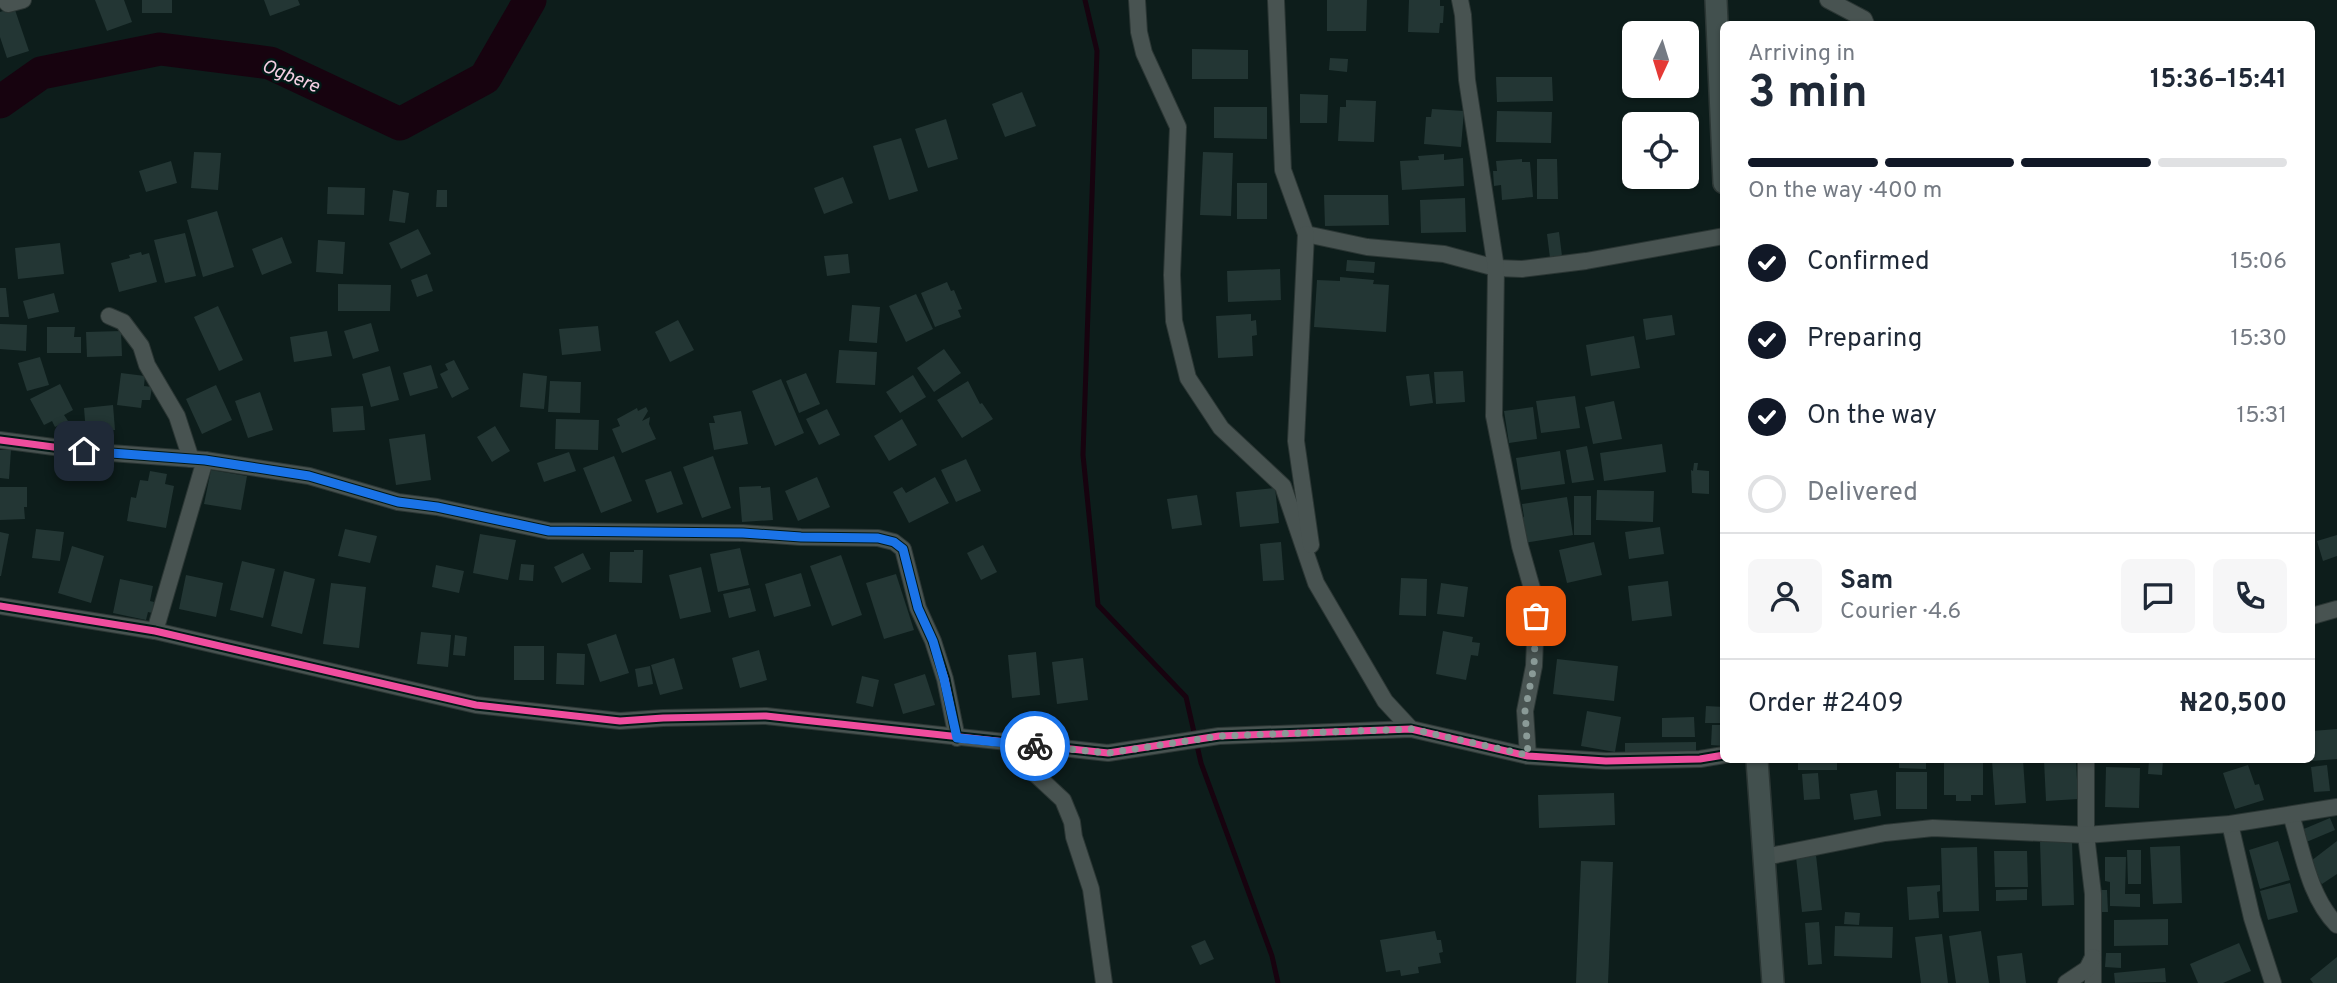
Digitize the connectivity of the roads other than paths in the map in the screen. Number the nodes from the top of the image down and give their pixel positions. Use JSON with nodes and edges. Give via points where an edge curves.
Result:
{"nodes":[{"id":1,"x":4,"y":0,"type":"edge"},
{"id":2,"x":23,"y":0,"type":"edge"},
{"id":3,"x":1137,"y":0,"type":"edge"},
{"id":4,"x":1276,"y":0,"type":"edge"},
{"id":5,"x":1460,"y":0,"type":"edge"},
{"id":6,"x":1716,"y":0,"type":"edge"},
{"id":7,"x":1828,"y":0,"type":"edge"},
{"id":8,"x":1865,"y":21,"type":"edge"},
{"id":9,"x":1720,"y":92,"type":"edge"},
{"id":10,"x":1306,"y":234,"type":"junction"},
{"id":11,"x":1720,"y":237,"type":"edge"},
{"id":12,"x":1496,"y":268,"type":"junction"},
{"id":13,"x":109,"y":316,"type":"dead end"},
{"id":14,"x":0,"y":440,"type":"edge"},
{"id":15,"x":198,"y":459,"type":"junction"},
{"id":16,"x":1316,"y":583,"type":"junction"},
{"id":17,"x":3,"y":608,"type":"edge"},
{"id":18,"x":2337,"y":610,"type":"edge"},
{"id":19,"x":2315,"y":615,"type":"edge"},
{"id":20,"x":155,"y":631,"type":"junction"},
{"id":21,"x":1411,"y":729,"type":"junction"},
{"id":22,"x":957,"y":738,"type":"junction"},
{"id":23,"x":1035,"y":746,"type":"junction"},
{"id":24,"x":1528,"y":755,"type":"junction"},
{"id":25,"x":1720,"y":756,"type":"edge"},
{"id":26,"x":1757,"y":763,"type":"edge"},
{"id":27,"x":2086,"y":763,"type":"edge"},
{"id":28,"x":2337,"y":807,"type":"edge"},
{"id":29,"x":2291,"y":815,"type":"junction"},
{"id":30,"x":2230,"y":824,"type":"junction"},
{"id":31,"x":2086,"y":835,"type":"junction"},
{"id":32,"x":1765,"y":858,"type":"junction"},
{"id":33,"x":2337,"y":925,"type":"edge"},
{"id":34,"x":2094,"y":955,"type":"junction"},
{"id":35,"x":1104,"y":983,"type":"edge"},
{"id":36,"x":1773,"y":983,"type":"edge"},
{"id":37,"x":2066,"y":983,"type":"edge"},
{"id":38,"x":2093,"y":983,"type":"edge"},
{"id":39,"x":2273,"y":983,"type":"edge"}],
"edges":[{"from":1,"to":2,"type":"street","via":[[8,4]]},
{"from":3,"to":16,"type":"street","via":[[1144,53],[1178,127],[1172,275],[1174,321],[1188,378],[1221,429],[1283,485]]},
{"from":4,"to":10,"type":"street","via":[[1283,170]]},
{"from":5,"to":12,"type":"street","via":[[1467,80]]},
{"from":6,"to":9,"type":"main road"},
{"from":7,"to":8,"type":"street"},
{"from":10,"to":12,"type":"street","via":[[1367,247],[1444,254]]},
{"from":10,"to":16,"type":"street","via":[[1296,441]]},
{"from":11,"to":12,"type":"street","via":[[1586,261]]},
{"from":12,"to":24,"type":"street","via":[[1494,416],[1536,616],[1534,666],[1525,711]]},
{"from":13,"to":15,"type":"street","via":[[123,322],[141,346]]},
{"from":14,"to":15,"type":"street"},
{"from":15,"to":20,"type":"street"},
{"from":15,"to":22,"type":"street","via":[[309,476],[398,502],[549,531],[743,533],[894,542],[903,549],[918,608],[933,641]]},
{"from":16,"to":21,"type":"street","via":[[1385,701]]},
{"from":17,"to":20,"type":"street"},
{"from":18,"to":19,"type":"street"},
{"from":20,"to":22,"type":"street","via":[[476,705],[620,721],[766,716]]},
{"from":21,"to":23,"type":"street","via":[[1220,736],[1108,753]]},
{"from":21,"to":24,"type":"street"},
{"from":22,"to":23,"type":"street"},
{"from":23,"to":35,"type":"street","via":[[1034,773],[1063,800],[1072,822],[1091,889]]},
{"from":24,"to":25,"type":"street","via":[[1606,761]]},
{"from":26,"to":32,"type":"main road"},
{"from":27,"to":31,"type":"street"},
{"from":28,"to":29,"type":"street"},
{"from":29,"to":30,"type":"street"},
{"from":29,"to":33,"type":"street","via":[[2314,890],[2324,912]]},
{"from":30,"to":31,"type":"street"},
{"from":30,"to":39,"type":"street"},
{"from":31,"to":32,"type":"street","via":[[1933,828]]},
{"from":31,"to":34,"type":"street"},
{"from":32,"to":36,"type":"main road"},
{"from":34,"to":37,"type":"street","via":[[2087,970]]},
{"from":34,"to":38,"type":"street"}]}
